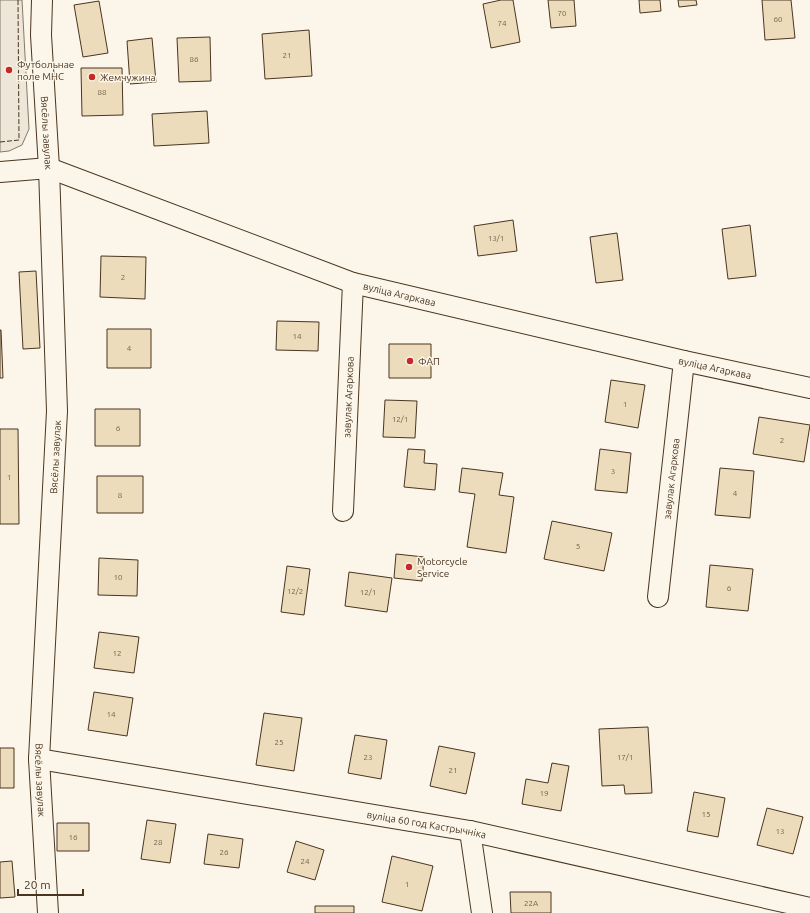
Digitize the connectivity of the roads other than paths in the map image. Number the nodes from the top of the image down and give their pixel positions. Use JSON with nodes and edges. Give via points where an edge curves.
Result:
{"nodes":[{"id":1,"x":42,"y":0,"type":"edge"},
{"id":2,"x":48,"y":168,"type":"junction"},
{"id":3,"x":0,"y":172,"type":"edge"},
{"id":4,"x":353,"y":283,"type":"junction"},
{"id":5,"x":684,"y":361,"type":"junction"},
{"id":6,"x":810,"y":388,"type":"edge"},
{"id":7,"x":343,"y":511,"type":"dead end"},
{"id":8,"x":658,"y":597,"type":"dead end"},
{"id":9,"x":39,"y":759,"type":"junction"},
{"id":10,"x":470,"y":831,"type":"junction"},
{"id":11,"x":810,"y":908,"type":"edge"},
{"id":12,"x":48,"y":913,"type":"edge"},
{"id":13,"x":482,"y":913,"type":"edge"}],
"edges":[{"from":1,"to":2,"type":"street","name":"Вясёлы завулак","via":[[40,35]]},
{"from":2,"to":3,"type":"street","name":"вуліца Агаркава"},
{"from":2,"to":4,"type":"street","name":"вуліца Агаркава"},
{"from":2,"to":9,"type":"street","name":"Вясёлы завулак","via":[[58,411]]},
{"from":4,"to":5,"type":"street","name":"вуліца Агаркава"},
{"from":4,"to":7,"type":"street","name":"завулак Агаркова"},
{"from":5,"to":6,"type":"street","name":"вуліца Агаркава"},
{"from":5,"to":8,"type":"street","name":"завулак Агаркова"},
{"from":9,"to":10,"type":"street","name":"вуліца 60 год Кастрычніка"},
{"from":9,"to":12,"type":"street","name":"Вясёлы завулак"},
{"from":10,"to":11,"type":"street","name":"вуліца 60 год Кастрычніка"},
{"from":10,"to":13,"type":"street"}]}
